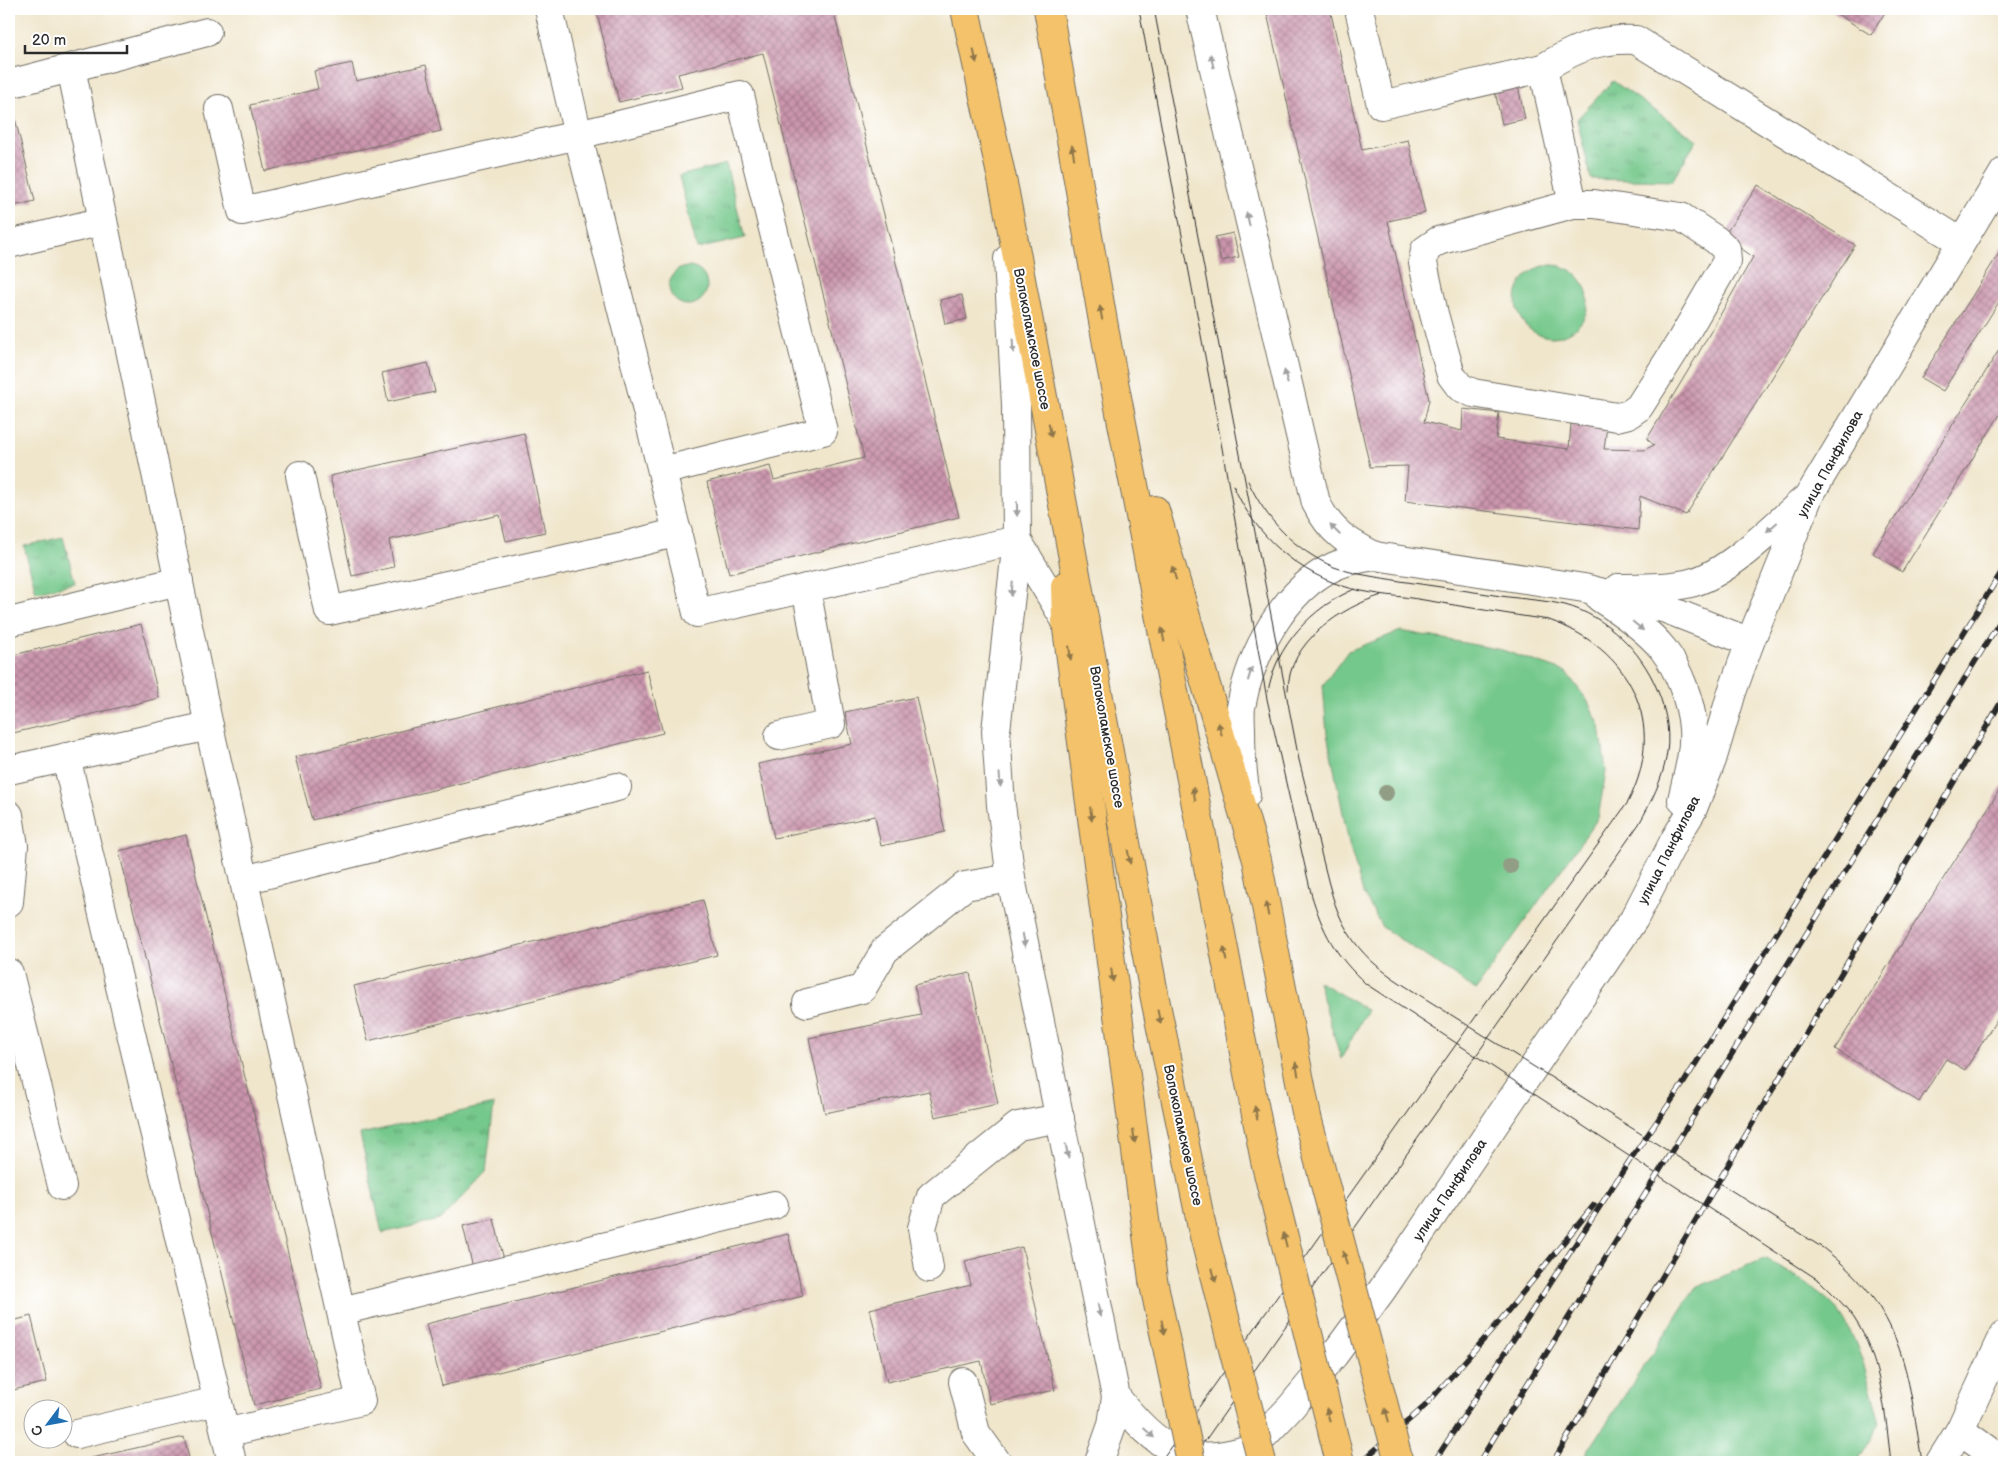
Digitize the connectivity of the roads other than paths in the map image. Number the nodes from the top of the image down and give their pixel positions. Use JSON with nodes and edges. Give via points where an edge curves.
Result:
{"nodes":[{"id":1,"x":548,"y":9,"type":"edge"},
{"id":2,"x":965,"y":9,"type":"edge"},
{"id":3,"x":1048,"y":9,"type":"edge"},
{"id":4,"x":1200,"y":9,"type":"edge"},
{"id":5,"x":1359,"y":9,"type":"edge"},
{"id":6,"x":207,"y":32,"type":"dead end"},
{"id":7,"x":71,"y":68,"type":"junction"},
{"id":8,"x":1543,"y":68,"type":"junction"},
{"id":9,"x":9,"y":84,"type":"edge"},
{"id":10,"x":219,"y":109,"type":"dead end"},
{"id":11,"x":578,"y":134,"type":"junction"},
{"id":12,"x":2004,"y":172,"type":"edge"},
{"id":13,"x":1004,"y":193,"type":"junction"},
{"id":14,"x":1573,"y":204,"type":"junction"},
{"id":15,"x":103,"y":221,"type":"junction"},
{"id":16,"x":1961,"y":242,"type":"junction"},
{"id":17,"x":9,"y":244,"type":"edge"},
{"id":18,"x":1110,"y":360,"type":"junction"},
{"id":19,"x":662,"y":471,"type":"junction"},
{"id":20,"x":300,"y":475,"type":"dead end"},
{"id":21,"x":1809,"y":496,"type":"junction"},
{"id":22,"x":1063,"y":499,"type":"junction"},
{"id":23,"x":678,"y":532,"type":"junction"},
{"id":24,"x":1017,"y":540,"type":"junction"},
{"id":25,"x":1376,"y":556,"type":"junction"},
{"id":26,"x":179,"y":581,"type":"junction"},
{"id":27,"x":806,"y":588,"type":"junction"},
{"id":28,"x":1584,"y":588,"type":"junction"},
{"id":29,"x":1066,"y":621,"type":"junction"},
{"id":30,"x":9,"y":622,"type":"edge"},
{"id":31,"x":1750,"y":642,"type":"junction"},
{"id":32,"x":209,"y":726,"type":"junction"},
{"id":33,"x":779,"y":736,"type":"dead end"},
{"id":34,"x":66,"y":757,"type":"junction"},
{"id":35,"x":9,"y":770,"type":"edge"},
{"id":36,"x":617,"y":787,"type":"dead end"},
{"id":37,"x":9,"y":815,"type":"edge"},
{"id":38,"x":1675,"y":840,"type":"junction"},
{"id":39,"x":1257,"y":860,"type":"junction"},
{"id":40,"x":1011,"y":878,"type":"junction"},
{"id":41,"x":244,"y":880,"type":"junction"},
{"id":42,"x":9,"y":902,"type":"edge"},
{"id":43,"x":9,"y":973,"type":"edge"},
{"id":44,"x":807,"y":1002,"type":"dead end"},
{"id":45,"x":1060,"y":1118,"type":"junction"},
{"id":46,"x":62,"y":1186,"type":"dead end"},
{"id":47,"x":774,"y":1205,"type":"dead end"},
{"id":48,"x":929,"y":1268,"type":"dead end"},
{"id":49,"x":341,"y":1311,"type":"junction"},
{"id":50,"x":2004,"y":1335,"type":"edge"},
{"id":51,"x":963,"y":1382,"type":"dead end"},
{"id":52,"x":1116,"y":1397,"type":"junction"},
{"id":53,"x":217,"y":1401,"type":"junction"},
{"id":54,"x":1960,"y":1430,"type":"junction"},
{"id":55,"x":225,"y":1432,"type":"junction"},
{"id":56,"x":77,"y":1434,"type":"dead end"},
{"id":57,"x":1250,"y":1458,"type":"edge"},
{"id":58,"x":232,"y":1462,"type":"edge"},
{"id":59,"x":997,"y":1462,"type":"edge"},
{"id":60,"x":1099,"y":1462,"type":"edge"},
{"id":61,"x":1191,"y":1462,"type":"edge"},
{"id":62,"x":1340,"y":1462,"type":"edge"},
{"id":63,"x":1399,"y":1462,"type":"edge"},
{"id":64,"x":1940,"y":1462,"type":"edge"},
{"id":65,"x":2004,"y":1462,"type":"edge"}],
"edges":[{"from":1,"to":11,"type":"street"},
{"from":2,"to":13,"type":"main road","name":"Волоколамское шоссе","one_way":true},
{"from":18,"to":3,"type":"main road","one_way":true},
{"from":25,"to":4,"type":"street","one_way":true,"via":[[1347,542],[1334,531],[1316,503]]},
{"from":5,"to":8,"type":"street","via":[[1381,104]]},
{"from":6,"to":7,"type":"street"},
{"from":7,"to":9,"type":"street"},
{"from":7,"to":15,"type":"street"},
{"from":8,"to":14,"type":"street"},
{"from":8,"to":16,"type":"street","via":[[1573,50],[1614,39],[1636,40]]},
{"from":10,"to":11,"type":"street","via":[[242,211]]},
{"from":11,"to":19,"type":"street"},
{"from":11,"to":19,"type":"street","via":[[740,95],[823,431]]},
{"from":12,"to":16,"type":"street","name":"улица Панфилова"},
{"from":13,"to":22,"type":"main road","name":"Волоколамское шоссе","one_way":true},
{"from":13,"to":24,"type":"street","one_way":true,"via":[[1016,405]]},
{"from":14,"to":14,"type":"street","via":[[1594,204],[1681,217],[1726,249],[1727,261],[1639,407],[1617,417],[1473,393],[1460,387],[1451,375],[1423,263],[1425,250],[1438,241]]},
{"from":15,"to":17,"type":"street"},
{"from":15,"to":26,"type":"street"},
{"from":16,"to":21,"type":"street","name":"улица Панфилова"},
{"from":39,"to":18,"type":"main road","one_way":true},
{"from":62,"to":18,"type":"main road","one_way":true,"bridge":true,"via":[[1265,1161]]},
{"from":19,"to":23,"type":"street"},
{"from":20,"to":23,"type":"street","via":[[329,611]]},
{"from":21,"to":28,"type":"street","one_way":true,"via":[[1736,558],[1695,582],[1669,586]]},
{"from":21,"to":31,"type":"street","name":"улица Панфилова"},
{"from":22,"to":29,"type":"main road"},
{"from":22,"to":57,"type":"main road","name":"Волоколамское шоссе","one_way":true,"bridge":true,"via":[[1155,999]]},
{"from":23,"to":27,"type":"street","via":[[697,613]]},
{"from":24,"to":27,"type":"street"},
{"from":24,"to":29,"type":"street"},
{"from":24,"to":40,"type":"street","one_way":true,"via":[[996,731]]},
{"from":25,"to":28,"type":"street"},
{"from":39,"to":25,"type":"street","one_way":true,"via":[[1242,768],[1241,709],[1250,672],[1282,612],[1300,590],[1334,566]]},
{"from":26,"to":30,"type":"street"},
{"from":26,"to":32,"type":"street"},
{"from":27,"to":33,"type":"street","via":[[831,724]]},
{"from":28,"to":31,"type":"street","via":[[1666,609]]},
{"from":28,"to":38,"type":"street","one_way":true,"via":[[1618,609],[1664,650],[1689,702],[1692,752]]},
{"from":29,"to":61,"type":"main road","one_way":true,"bridge":true,"via":[[1153,1280]]},
{"from":31,"to":38,"type":"street","name":"улица Панфилова","via":[[1712,760],[1692,811]]},
{"from":32,"to":34,"type":"street"},
{"from":32,"to":41,"type":"street"},
{"from":34,"to":35,"type":"street"},
{"from":34,"to":53,"type":"street"},
{"from":36,"to":41,"type":"street"},
{"from":37,"to":42,"type":"street","via":[[14,846]]},
{"from":38,"to":57,"type":"street","name":"улица Панфилова","via":[[1634,919],[1382,1290]]},
{"from":63,"to":39,"type":"main road","one_way":true,"bridge":true,"via":[[1307,1117]]},
{"from":40,"to":44,"type":"street","via":[[965,886],[885,950],[862,989]]},
{"from":40,"to":45,"type":"street","one_way":true},
{"from":41,"to":49,"type":"street"},
{"from":43,"to":46,"type":"street"},
{"from":45,"to":48,"type":"street","via":[[1018,1126],[931,1196],[922,1228]]},
{"from":45,"to":52,"type":"street","one_way":true},
{"from":47,"to":49,"type":"street"},
{"from":49,"to":55,"type":"street","via":[[361,1401]]},
{"from":50,"to":54,"type":"street"},
{"from":51,"to":59,"type":"street","via":[[976,1433]]},
{"from":52,"to":57,"type":"street","one_way":true,"via":[[1135,1420],[1170,1449],[1195,1456]]},
{"from":52,"to":60,"type":"street","via":[[1112,1426]]},
{"from":53,"to":55,"type":"street"},
{"from":53,"to":56,"type":"street"},
{"from":54,"to":64,"type":"street"},
{"from":54,"to":65,"type":"street"},
{"from":55,"to":58,"type":"street"}]}
